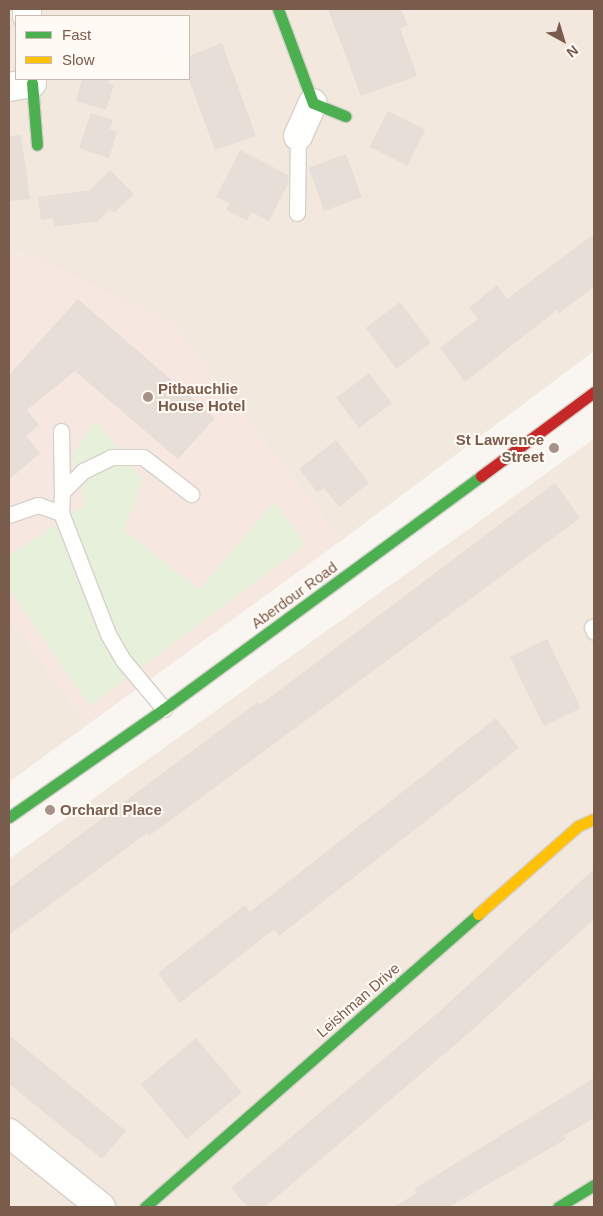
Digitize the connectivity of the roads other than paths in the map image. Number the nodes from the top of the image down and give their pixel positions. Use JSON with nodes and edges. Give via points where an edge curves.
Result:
{"nodes":[{"id":1,"x":278,"y":9,"type":"edge"},
{"id":2,"x":24,"y":83,"type":"edge"},
{"id":3,"x":313,"y":103,"type":"junction"},
{"id":4,"x":345,"y":116,"type":"dead end"},
{"id":5,"x":298,"y":136,"type":"joint"},
{"id":6,"x":37,"y":145,"type":"dead end"},
{"id":7,"x":297,"y":213,"type":"dead end"},
{"id":8,"x":594,"y":392,"type":"edge"},
{"id":9,"x":61,"y":431,"type":"dead end"},
{"id":10,"x":62,"y":492,"type":"junction"},
{"id":11,"x":191,"y":494,"type":"dead end"},
{"id":12,"x":61,"y":513,"type":"junction"},
{"id":13,"x":9,"y":515,"type":"edge"},
{"id":14,"x":164,"y":709,"type":"junction"},
{"id":15,"x":10,"y":814,"type":"edge"},
{"id":16,"x":594,"y":819,"type":"edge"},
{"id":17,"x":9,"y":1133,"type":"edge"},
{"id":18,"x":594,"y":1185,"type":"edge"},
{"id":19,"x":101,"y":1207,"type":"edge"},
{"id":20,"x":145,"y":1207,"type":"edge"},
{"id":21,"x":558,"y":1207,"type":"edge"}],
"edges":[{"from":1,"to":3,"type":"street"},
{"from":2,"to":6,"type":"street"},
{"from":3,"to":4,"type":"street"},
{"from":3,"to":5,"type":"street"},
{"from":5,"to":7,"type":"lane"},
{"from":8,"to":14,"type":"street","name":"Aberdour Road"},
{"from":9,"to":10,"type":"lane"},
{"from":10,"to":11,"type":"lane","via":[[83,471],[112,457],[143,457]]},
{"from":10,"to":12,"type":"lane"},
{"from":12,"to":13,"type":"lane","via":[[38,505]]},
{"from":12,"to":14,"type":"lane","via":[[108,634],[123,660]]},
{"from":14,"to":15,"type":"street","name":"Aberdour Road"},
{"from":16,"to":20,"type":"street","name":"Leishman Drive","via":[[578,826]]},
{"from":17,"to":19,"type":"street"},
{"from":18,"to":21,"type":"street"}]}
